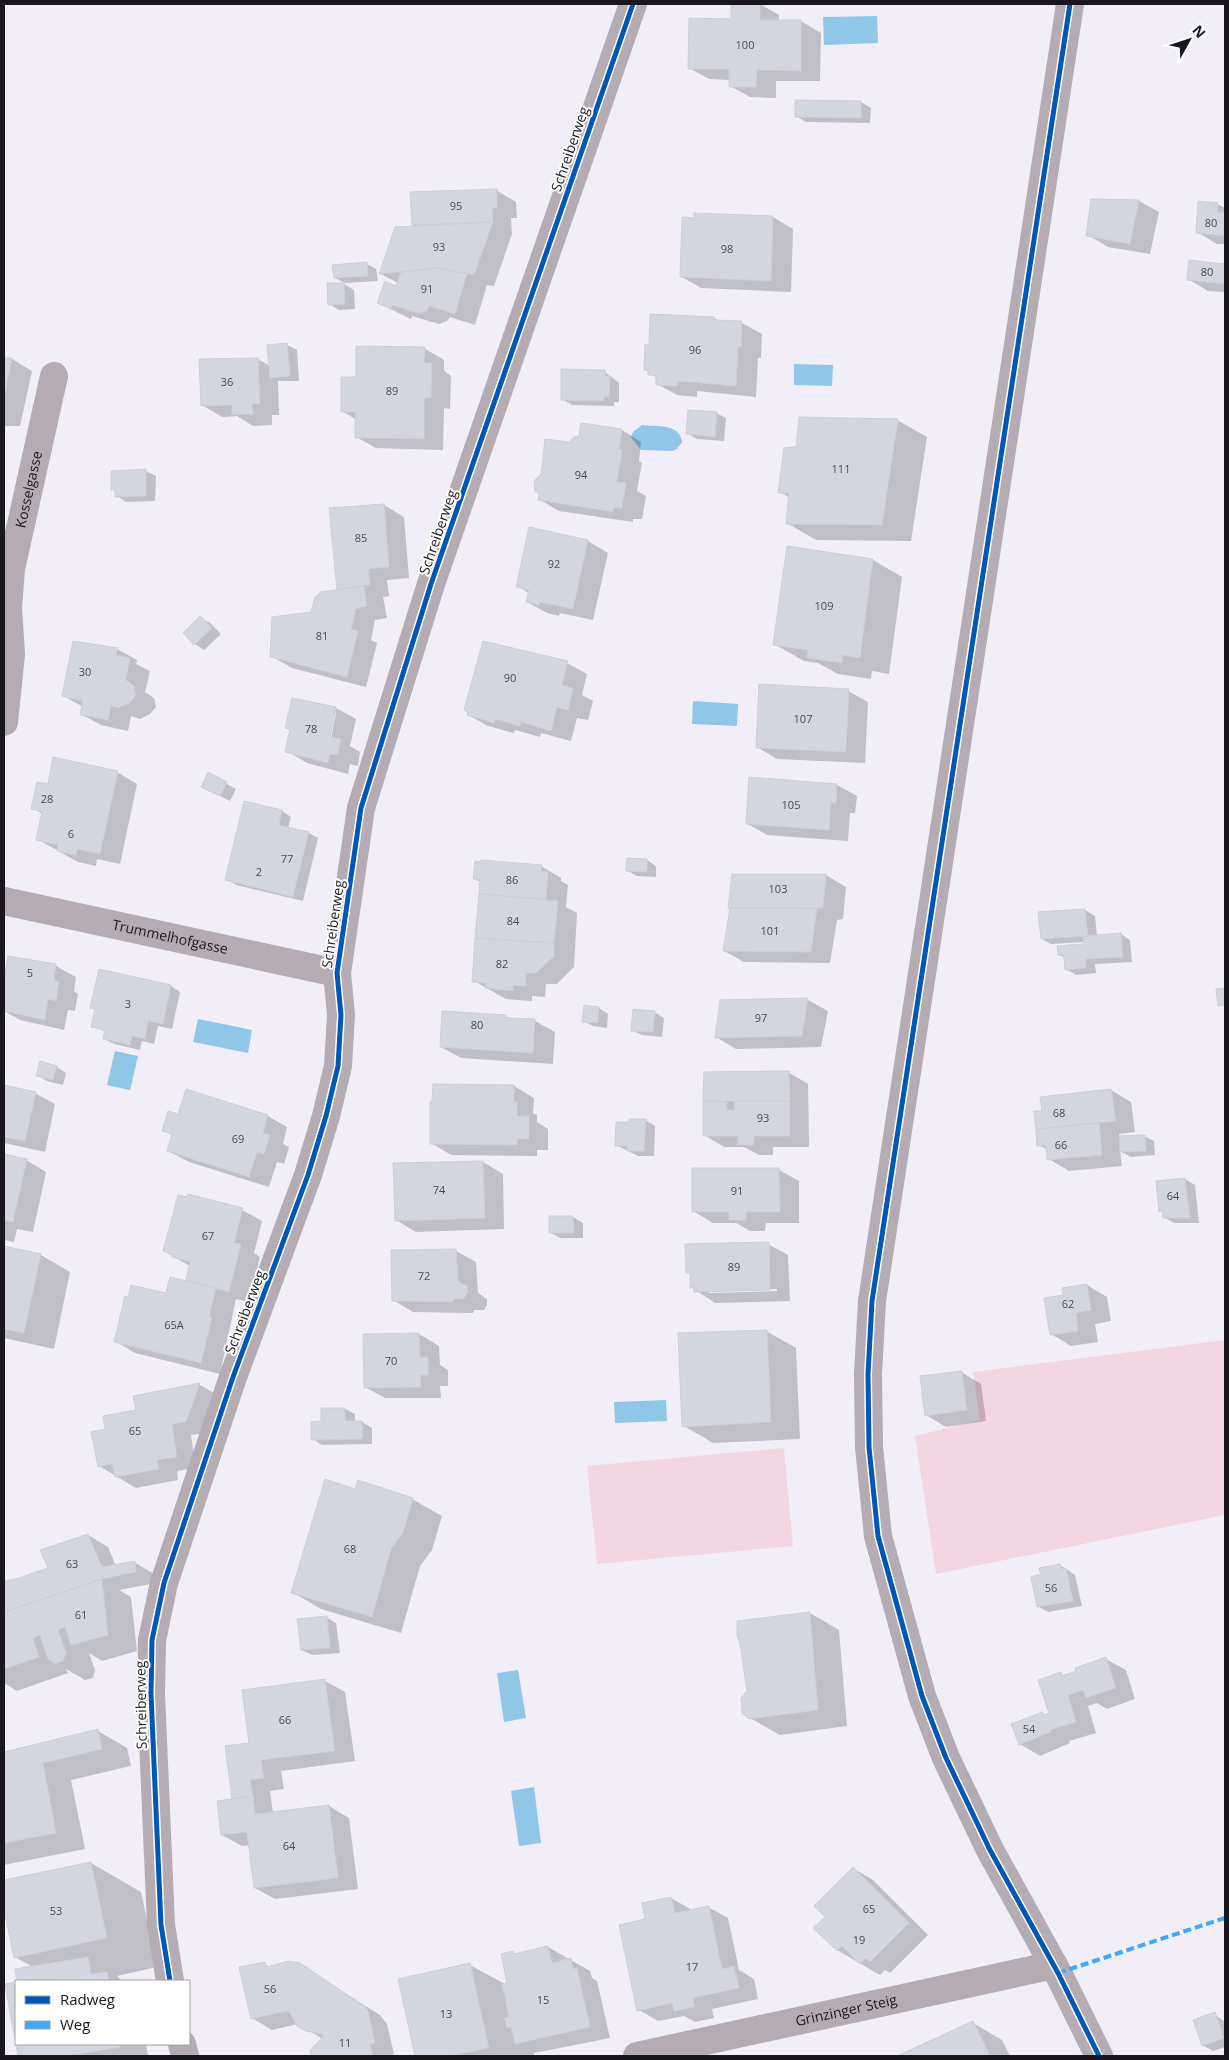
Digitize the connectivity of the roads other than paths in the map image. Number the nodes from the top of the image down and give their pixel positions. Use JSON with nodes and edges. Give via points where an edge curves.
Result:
{"nodes":[{"id":1,"x":633,"y":4,"type":"edge"},
{"id":2,"x":1070,"y":4,"type":"edge"},
{"id":3,"x":54,"y":376,"type":"dead end"},
{"id":4,"x":4,"y":722,"type":"edge"},
{"id":5,"x":4,"y":901,"type":"edge"},
{"id":6,"x":337,"y":973,"type":"junction"},
{"id":7,"x":1054,"y":1964,"type":"junction"},
{"id":8,"x":170,"y":1980,"type":"edge"},
{"id":9,"x":637,"y":2056,"type":"edge"},
{"id":10,"x":1099,"y":2056,"type":"edge"}],
"edges":[{"from":1,"to":6,"type":"street","name":"Schreiberweg","via":[[432,584],[361,808]]},
{"from":2,"to":7,"type":"street","via":[[874,1291],[868,1374],[868,1447],[878,1536],[922,1696],[946,1758],[990,1850]]},
{"from":3,"to":4,"type":"street","name":"Kosselgasse","via":[[11,569],[8,608],[11,654]]},
{"from":5,"to":6,"type":"street","name":"Trummelhofgasse"},
{"from":6,"to":8,"type":"street","name":"Schreiberweg","via":[[341,1014],[338,1066],[326,1116],[167,1574],[152,1640],[151,1694],[160,1907]]},
{"from":7,"to":9,"type":"street","name":"Grinzinger Steig"},
{"from":7,"to":10,"type":"street"}]}
